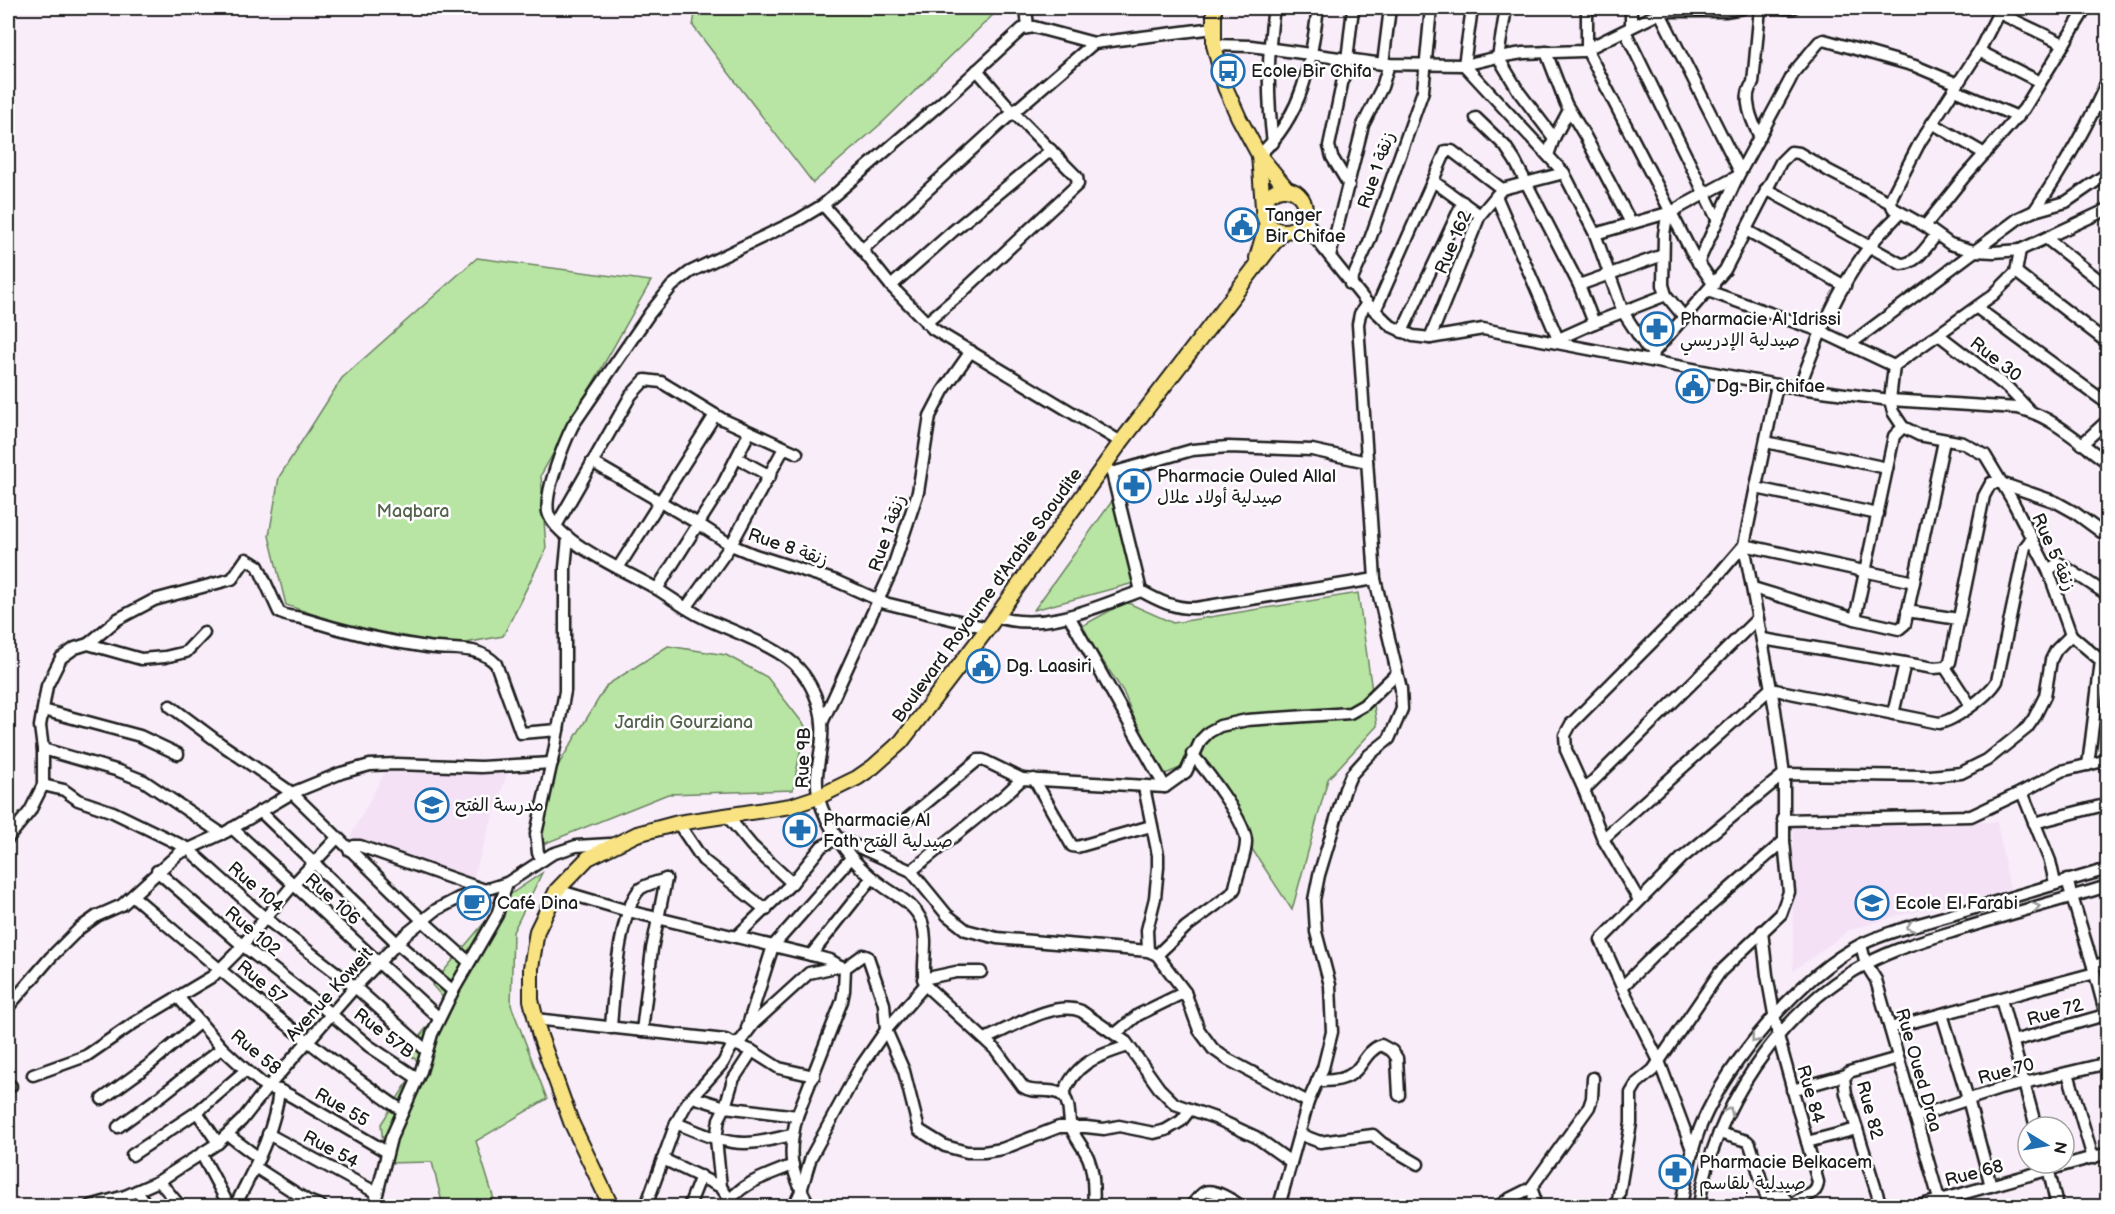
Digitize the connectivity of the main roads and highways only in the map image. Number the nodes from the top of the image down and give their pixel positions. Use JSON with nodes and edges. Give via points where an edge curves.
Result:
{"nodes":[{"id":1,"x":1214,"y":8,"type":"edge"},
{"id":2,"x":1259,"y":156,"type":"junction"},
{"id":3,"x":1287,"y":189,"type":"junction"},
{"id":4,"x":1265,"y":216,"type":"junction"},
{"id":5,"x":1288,"y":230,"type":"junction"},
{"id":6,"x":1254,"y":266,"type":"junction"},
{"id":7,"x":611,"y":1206,"type":"edge"}],
"edges":[{"from":1,"to":2,"type":"main road","name":"Boulevard Royaume d'Arabie Saoudite","via":[[1214,45],[1225,87]]},
{"from":2,"to":3,"type":"main road","name":"Boulevard Royaume d'Arabie Saoudite"},
{"from":2,"to":4,"type":"main road","name":"Boulevard Royaume d'Arabie Saoudite"},
{"from":3,"to":4,"type":"main road","via":[[1270,193],[1264,201]]},
{"from":3,"to":5,"type":"main road","via":[[1301,197],[1305,205],[1301,222]]},
{"from":4,"to":5,"type":"main road","via":[[1277,230]]},
{"from":4,"to":6,"type":"main road","name":"Boulevard Royaume d'Arabie Saoudite"},
{"from":5,"to":6,"type":"main road","name":"Boulevard Royaume d'Arabie Saoudite"},
{"from":6,"to":7,"type":"main road","name":"Boulevard Royaume d'Arabie Saoudite","via":[[1121,442],[1109,468],[901,742],[873,767],[818,797],[791,806],[678,823],[637,834],[588,858],[557,890],[542,916],[533,949],[530,986],[535,1019],[571,1122]]}]}
